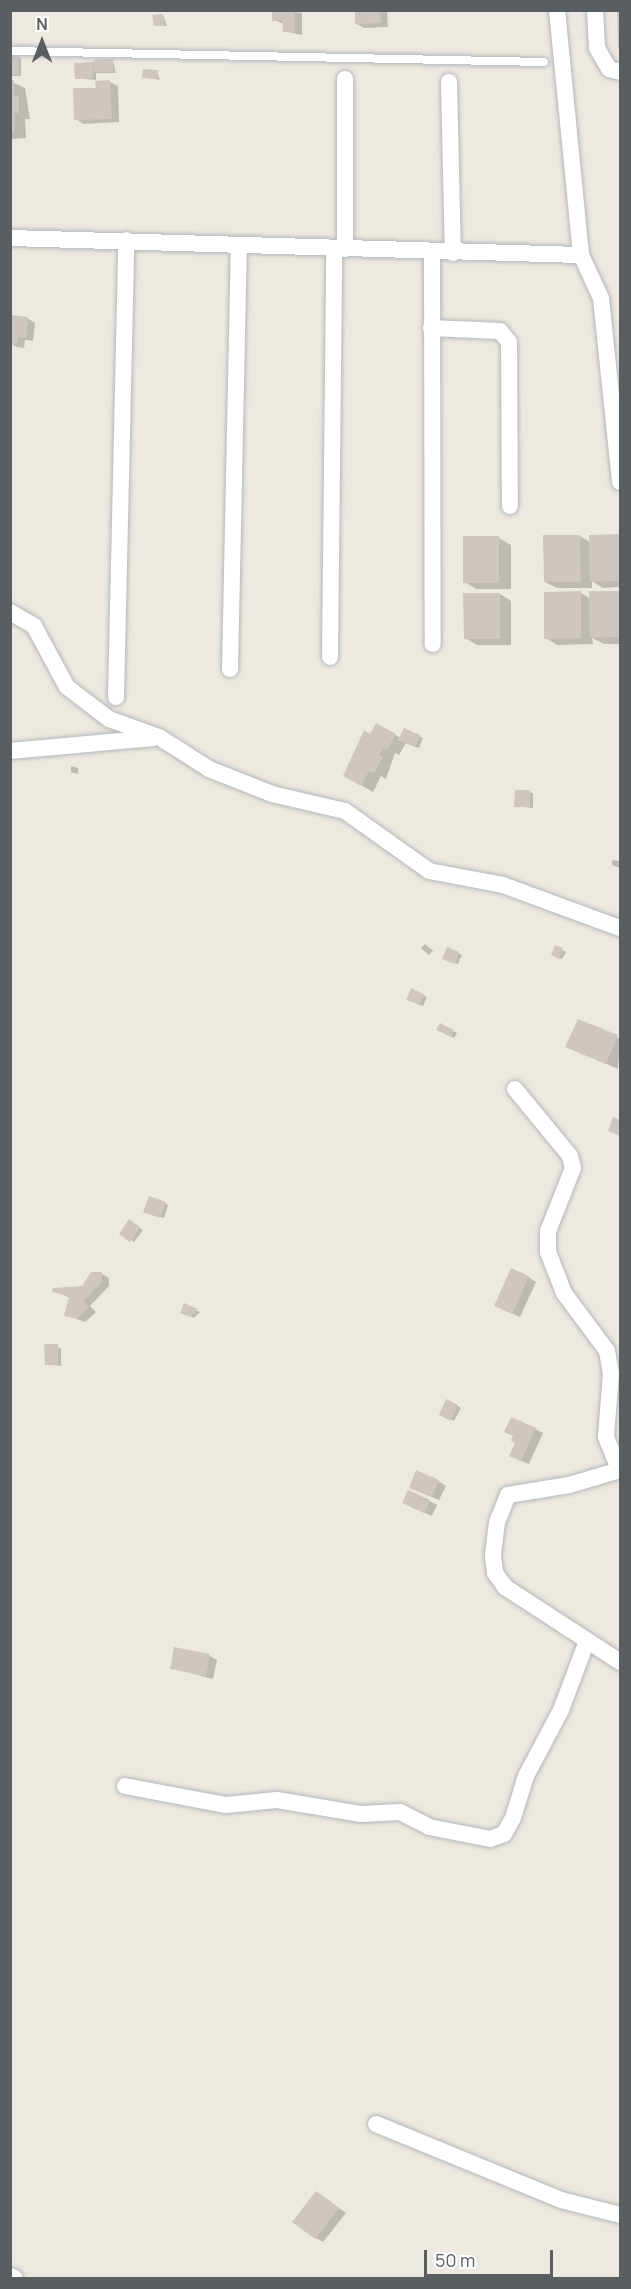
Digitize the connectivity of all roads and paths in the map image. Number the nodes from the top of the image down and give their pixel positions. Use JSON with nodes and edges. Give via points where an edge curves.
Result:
{"nodes":[{"id":1,"x":557,"y":10,"type":"edge"},
{"id":2,"x":595,"y":10,"type":"edge"},
{"id":3,"x":10,"y":51,"type":"edge"},
{"id":4,"x":544,"y":62,"type":"dead end"},
{"id":5,"x":621,"y":72,"type":"edge"},
{"id":6,"x":345,"y":79,"type":"dead end"},
{"id":7,"x":449,"y":82,"type":"dead end"},
{"id":8,"x":10,"y":238,"type":"edge"},
{"id":9,"x":126,"y":240,"type":"junction"},
{"id":10,"x":239,"y":246,"type":"junction"},
{"id":11,"x":339,"y":249,"type":"junction"},
{"id":12,"x":432,"y":253,"type":"junction"},
{"id":13,"x":453,"y":253,"type":"junction"},
{"id":14,"x":581,"y":255,"type":"junction"},
{"id":15,"x":431,"y":328,"type":"junction"},
{"id":16,"x":621,"y":482,"type":"edge"},
{"id":17,"x":510,"y":506,"type":"dead end"},
{"id":18,"x":10,"y":612,"type":"edge"},
{"id":19,"x":433,"y":644,"type":"dead end"},
{"id":20,"x":330,"y":657,"type":"dead end"},
{"id":21,"x":230,"y":669,"type":"dead end"},
{"id":22,"x":116,"y":697,"type":"dead end"},
{"id":23,"x":159,"y":737,"type":"junction"},
{"id":24,"x":10,"y":751,"type":"edge"},
{"id":25,"x":621,"y":928,"type":"edge"},
{"id":26,"x":515,"y":1089,"type":"dead end"},
{"id":27,"x":620,"y":1470,"type":"edge"},
{"id":28,"x":587,"y":1641,"type":"junction"},
{"id":29,"x":621,"y":1662,"type":"edge"},
{"id":30,"x":125,"y":1786,"type":"dead end"},
{"id":31,"x":376,"y":2124,"type":"dead end"},
{"id":32,"x":621,"y":2215,"type":"edge"},
{"id":33,"x":10,"y":2276,"type":"edge"},
{"id":34,"x":15,"y":2278,"type":"edge"}],
"edges":[{"from":1,"to":14,"type":"street"},
{"from":2,"to":5,"type":"street","via":[[597,48],[609,69]]},
{"from":3,"to":4,"type":"lane"},
{"from":6,"to":11,"type":"street"},
{"from":7,"to":13,"type":"street"},
{"from":8,"to":9,"type":"street"},
{"from":9,"to":10,"type":"street"},
{"from":9,"to":22,"type":"street"},
{"from":10,"to":11,"type":"street"},
{"from":10,"to":21,"type":"street"},
{"from":11,"to":12,"type":"street"},
{"from":11,"to":20,"type":"street"},
{"from":12,"to":13,"type":"street"},
{"from":12,"to":15,"type":"street"},
{"from":13,"to":14,"type":"street"},
{"from":14,"to":16,"type":"street","via":[[601,298]]},
{"from":15,"to":17,"type":"street","via":[[500,331],[509,342]]},
{"from":15,"to":19,"type":"street"},
{"from":18,"to":23,"type":"street","via":[[34,626],[56,671],[85,703],[109,718]]},
{"from":23,"to":24,"type":"street"},
{"from":23,"to":25,"type":"street","via":[[209,769],[272,794],[345,811],[429,871],[503,885]]},
{"from":26,"to":27,"type":"street","via":[[570,1156],[573,1168],[548,1231],[548,1252],[564,1293],[607,1351],[611,1373],[606,1437]]},
{"from":27,"to":28,"type":"street","via":[[569,1485],[513,1492],[508,1496],[494,1539],[495,1573],[505,1587]]},
{"from":28,"to":29,"type":"street"},
{"from":28,"to":30,"type":"street","via":[[561,1710],[526,1776],[513,1818],[504,1834],[490,1839],[429,1827],[400,1812],[362,1814],[277,1800],[226,1805]]},
{"from":31,"to":32,"type":"street","via":[[561,2200]]},
{"from":33,"to":34,"type":"street"}]}
